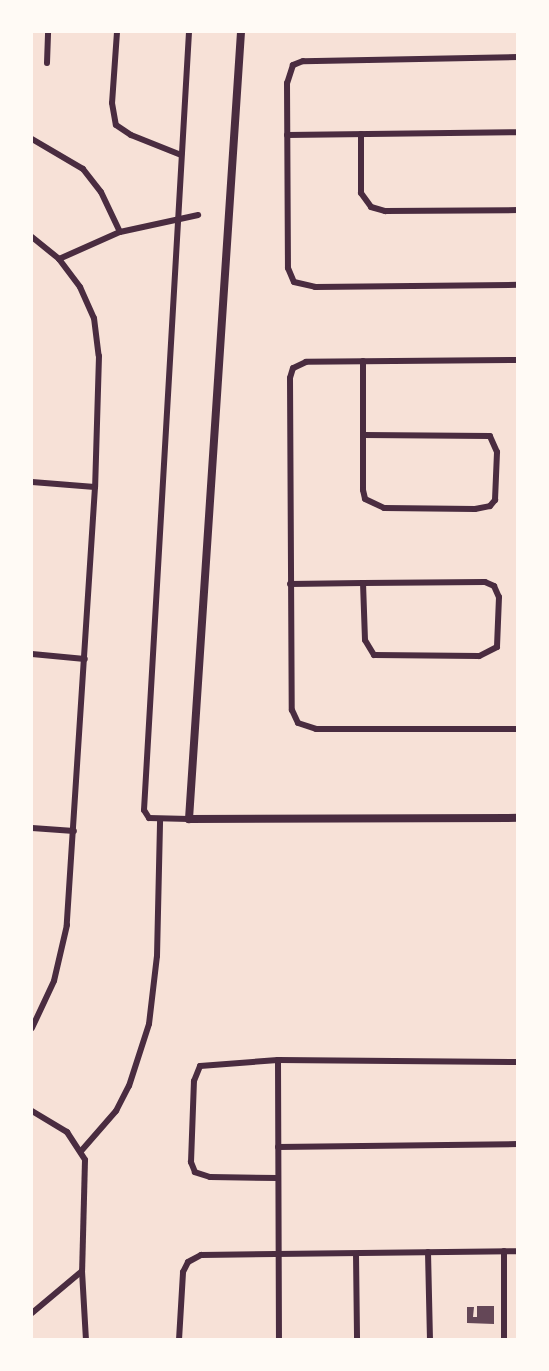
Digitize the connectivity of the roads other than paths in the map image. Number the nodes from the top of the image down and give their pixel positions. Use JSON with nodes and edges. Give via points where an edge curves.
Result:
{"nodes":[{"id":1,"x":48,"y":32,"type":"edge"},
{"id":2,"x":117,"y":32,"type":"edge"},
{"id":3,"x":189,"y":32,"type":"edge"},
{"id":4,"x":241,"y":32,"type":"edge"},
{"id":5,"x":518,"y":57,"type":"edge"},
{"id":6,"x":47,"y":63,"type":"dead end"},
{"id":7,"x":518,"y":132,"type":"edge"},
{"id":8,"x":361,"y":134,"type":"junction"},
{"id":9,"x":287,"y":135,"type":"junction"},
{"id":10,"x":32,"y":139,"type":"edge"},
{"id":11,"x":181,"y":155,"type":"junction"},
{"id":12,"x":518,"y":210,"type":"edge"},
{"id":13,"x":198,"y":215,"type":"dead end"},
{"id":14,"x":177,"y":218,"type":"junction"},
{"id":15,"x":120,"y":232,"type":"junction"},
{"id":16,"x":32,"y":237,"type":"edge"},
{"id":17,"x":59,"y":259,"type":"junction"},
{"id":18,"x":518,"y":285,"type":"edge"},
{"id":19,"x":518,"y":360,"type":"edge"},
{"id":20,"x":363,"y":361,"type":"junction"},
{"id":21,"x":364,"y":435,"type":"junction"},
{"id":22,"x":32,"y":483,"type":"edge"},
{"id":23,"x":95,"y":487,"type":"junction"},
{"id":24,"x":363,"y":583,"type":"junction"},
{"id":25,"x":290,"y":584,"type":"junction"},
{"id":26,"x":32,"y":654,"type":"edge"},
{"id":27,"x":85,"y":659,"type":"junction"},
{"id":28,"x":518,"y":729,"type":"edge"},
{"id":29,"x":518,"y":818,"type":"edge"},
{"id":30,"x":160,"y":819,"type":"junction"},
{"id":31,"x":189,"y":819,"type":"junction"},
{"id":32,"x":32,"y":828,"type":"edge"},
{"id":33,"x":74,"y":831,"type":"junction"},
{"id":34,"x":32,"y":1028,"type":"edge"},
{"id":35,"x":278,"y":1060,"type":"junction"},
{"id":36,"x":518,"y":1062,"type":"edge"},
{"id":37,"x":32,"y":1111,"type":"edge"},
{"id":38,"x":518,"y":1144,"type":"edge"},
{"id":39,"x":278,"y":1147,"type":"junction"},
{"id":40,"x":82,"y":1150,"type":"junction"},
{"id":41,"x":278,"y":1178,"type":"junction"},
{"id":42,"x":504,"y":1251,"type":"junction"},
{"id":43,"x":518,"y":1251,"type":"edge"},
{"id":44,"x":428,"y":1252,"type":"junction"},
{"id":45,"x":279,"y":1254,"type":"junction"},
{"id":46,"x":356,"y":1254,"type":"junction"},
{"id":47,"x":82,"y":1271,"type":"junction"},
{"id":48,"x":32,"y":1313,"type":"edge"},
{"id":49,"x":86,"y":1340,"type":"edge"},
{"id":50,"x":179,"y":1340,"type":"edge"},
{"id":51,"x":279,"y":1340,"type":"edge"},
{"id":52,"x":357,"y":1340,"type":"edge"},
{"id":53,"x":430,"y":1340,"type":"edge"},
{"id":54,"x":504,"y":1340,"type":"edge"}],
"edges":[{"from":1,"to":6,"type":"street"},
{"from":2,"to":11,"type":"street","via":[[112,103],[116,125]]},
{"from":3,"to":11,"type":"street"},
{"from":4,"to":31,"type":"street"},
{"from":5,"to":9,"type":"street","via":[[310,60],[293,65],[287,83]]},
{"from":7,"to":8,"type":"street"},
{"from":8,"to":9,"type":"street"},
{"from":8,"to":12,"type":"street","via":[[361,193],[371,207],[385,211]]},
{"from":9,"to":18,"type":"street","via":[[288,268],[294,282],[315,287]]},
{"from":10,"to":15,"type":"street","via":[[84,169],[101,192]]},
{"from":11,"to":14,"type":"street"},
{"from":13,"to":14,"type":"street"},
{"from":14,"to":15,"type":"street"},
{"from":14,"to":30,"type":"street","via":[[144,810],[149,818]]},
{"from":15,"to":17,"type":"street"},
{"from":16,"to":17,"type":"street"},
{"from":17,"to":23,"type":"street","via":[[80,287],[98,332]]},
{"from":19,"to":20,"type":"street"},
{"from":20,"to":21,"type":"street"},
{"from":20,"to":25,"type":"street","via":[[302,363],[291,370]]},
{"from":21,"to":21,"type":"street","via":[[363,495],[373,506],[474,509],[490,506],[495,500],[497,452],[490,436]]},
{"from":22,"to":23,"type":"street"},
{"from":23,"to":27,"type":"street"},
{"from":24,"to":24,"type":"street","via":[[479,582],[497,589],[499,637],[492,652],[479,656],[385,657],[371,652],[366,643]]},
{"from":24,"to":25,"type":"street"},
{"from":25,"to":28,"type":"street","via":[[292,710],[302,727]]},
{"from":26,"to":27,"type":"street"},
{"from":27,"to":33,"type":"street"},
{"from":29,"to":31,"type":"street"},
{"from":30,"to":31,"type":"street"},
{"from":30,"to":40,"type":"street","via":[[157,956],[149,1024],[129,1086],[116,1111]]},
{"from":32,"to":33,"type":"street"},
{"from":33,"to":34,"type":"street","via":[[59,965]]},
{"from":35,"to":36,"type":"street"},
{"from":35,"to":39,"type":"street"},
{"from":35,"to":41,"type":"street","via":[[200,1066],[194,1081],[191,1162],[195,1172],[210,1177]]},
{"from":37,"to":40,"type":"street","via":[[67,1132]]},
{"from":38,"to":39,"type":"street"},
{"from":39,"to":41,"type":"street"},
{"from":40,"to":47,"type":"street","via":[[87,1172]]},
{"from":41,"to":45,"type":"street"},
{"from":42,"to":43,"type":"street"},
{"from":42,"to":44,"type":"street"},
{"from":42,"to":54,"type":"street"},
{"from":44,"to":46,"type":"street"},
{"from":44,"to":53,"type":"street"},
{"from":45,"to":46,"type":"street"},
{"from":45,"to":50,"type":"street","via":[[210,1253],[194,1257],[185,1266],[182,1279]]},
{"from":45,"to":51,"type":"street"},
{"from":46,"to":52,"type":"street"},
{"from":47,"to":48,"type":"street"},
{"from":47,"to":49,"type":"street"}]}
